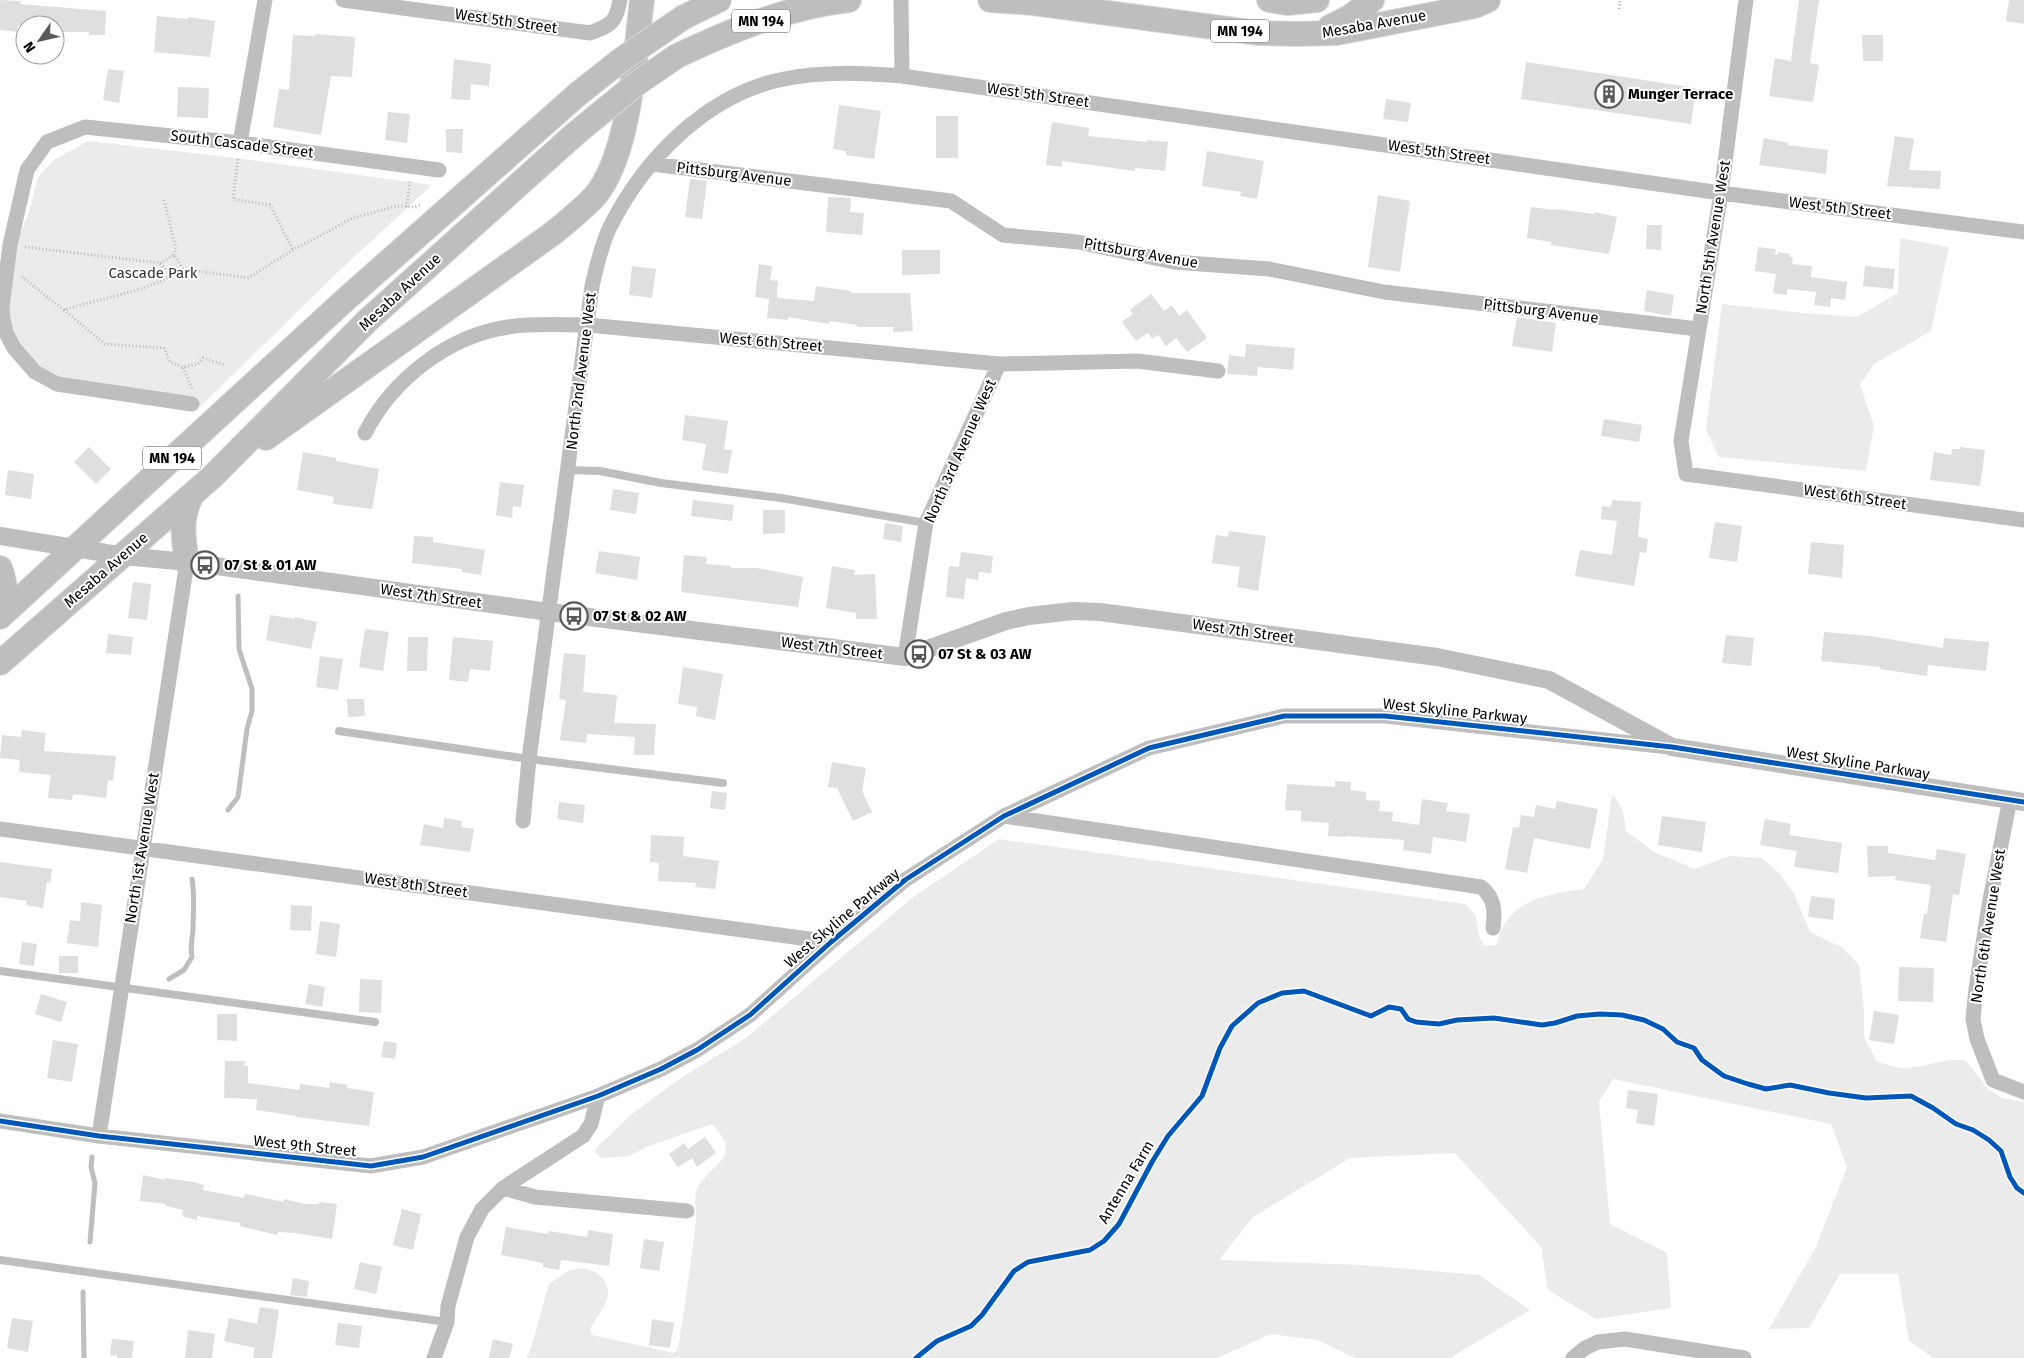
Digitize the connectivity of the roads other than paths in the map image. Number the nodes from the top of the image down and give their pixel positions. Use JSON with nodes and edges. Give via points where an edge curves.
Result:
{"nodes":[{"id":1,"x":265,"y":0,"type":"edge"},
{"id":2,"x":343,"y":0,"type":"edge"},
{"id":3,"x":620,"y":0,"type":"edge"},
{"id":4,"x":642,"y":0,"type":"edge"},
{"id":5,"x":719,"y":0,"type":"edge"},
{"id":6,"x":849,"y":0,"type":"edge"},
{"id":7,"x":901,"y":0,"type":"edge"},
{"id":8,"x":990,"y":0,"type":"edge"},
{"id":9,"x":1269,"y":0,"type":"edge"},
{"id":10,"x":1316,"y":0,"type":"edge"},
{"id":11,"x":1372,"y":0,"type":"edge"},
{"id":12,"x":1488,"y":0,"type":"edge"},
{"id":13,"x":1746,"y":0,"type":"edge"},
{"id":14,"x":1297,"y":34,"type":"junction"},
{"id":15,"x":854,"y":72,"type":"joint"},
{"id":16,"x":902,"y":76,"type":"junction"},
{"id":17,"x":239,"y":149,"type":"junction"},
{"id":18,"x":652,"y":164,"type":"junction"},
{"id":19,"x":439,"y":170,"type":"dead end"},
{"id":20,"x":1721,"y":193,"type":"junction"},
{"id":21,"x":2024,"y":232,"type":"edge"},
{"id":22,"x":5,"y":244,"type":"edge"},
{"id":23,"x":588,"y":325,"type":"junction"},
{"id":24,"x":1698,"y":329,"type":"junction"},
{"id":25,"x":999,"y":364,"type":"junction"},
{"id":26,"x":1218,"y":371,"type":"dead end"},
{"id":27,"x":192,"y":404,"type":"road end"},
{"id":28,"x":365,"y":433,"type":"dead end"},
{"id":29,"x":568,"y":470,"type":"junction"},
{"id":30,"x":1686,"y":474,"type":"joint"},
{"id":31,"x":212,"y":477,"type":"junction"},
{"id":32,"x":192,"y":495,"type":"junction"},
{"id":33,"x":2024,"y":520,"type":"edge"},
{"id":34,"x":926,"y":523,"type":"junction"},
{"id":35,"x":0,"y":536,"type":"edge"},
{"id":36,"x":76,"y":547,"type":"junction"},
{"id":37,"x":124,"y":556,"type":"junction"},
{"id":38,"x":186,"y":562,"type":"junction"},
{"id":39,"x":0,"y":568,"type":"edge"},
{"id":40,"x":549,"y":612,"type":"junction"},
{"id":41,"x":0,"y":615,"type":"edge"},
{"id":42,"x":905,"y":657,"type":"junction"},
{"id":43,"x":0,"y":663,"type":"edge"},
{"id":44,"x":338,"y":731,"type":"dead end"},
{"id":45,"x":1672,"y":747,"type":"junction"},
{"id":46,"x":529,"y":759,"type":"junction"},
{"id":47,"x":723,"y":783,"type":"dead end"},
{"id":48,"x":2017,"y":800,"type":"edge"},
{"id":49,"x":1004,"y":816,"type":"junction"},
{"id":50,"x":523,"y":821,"type":"dead end"},
{"id":51,"x":0,"y":829,"type":"edge"},
{"id":52,"x":142,"y":848,"type":"junction"},
{"id":53,"x":1493,"y":928,"type":"dead end"},
{"id":54,"x":831,"y":942,"type":"junction"},
{"id":55,"x":0,"y":971,"type":"edge"},
{"id":56,"x":121,"y":986,"type":"junction"},
{"id":57,"x":375,"y":1022,"type":"dead end"},
{"id":58,"x":2024,"y":1092,"type":"edge"},
{"id":59,"x":598,"y":1096,"type":"junction"},
{"id":60,"x":0,"y":1121,"type":"edge"},
{"id":61,"x":99,"y":1136,"type":"junction"},
{"id":62,"x":503,"y":1188,"type":"junction"},
{"id":63,"x":687,"y":1211,"type":"dead end"},
{"id":64,"x":0,"y":1260,"type":"edge"},
{"id":65,"x":447,"y":1322,"type":"junction"},
{"id":66,"x":434,"y":1358,"type":"edge"},
{"id":67,"x":1573,"y":1358,"type":"edge"},
{"id":68,"x":1744,"y":1358,"type":"edge"}],
"edges":[{"from":1,"to":17,"type":"street"},
{"from":2,"to":3,"type":"street","name":"West 5th Street","via":[[590,32],[609,26],[617,15]]},
{"from":4,"to":31,"type":"highway","via":[[620,143],[596,194],[552,234]]},
{"from":5,"to":36,"type":"highway","name":"Mesaba Avenue","number":"MN 194","bridge":true,"via":[[684,17],[578,94],[344,300]]},
{"from":6,"to":31,"type":"highway","name":"Mesaba Avenue","number":"MN 194","bridge":true,"via":[[777,15],[724,35],[677,56],[636,84],[575,134],[367,321]]},
{"from":7,"to":16,"type":"street"},
{"from":8,"to":14,"type":"highway","name":"Mesaba Avenue","number":"MN 194","via":[[1258,33]]},
{"from":9,"to":10,"type":"highway","number":"MN 194","via":[[1288,3]]},
{"from":11,"to":14,"type":"highway","via":[[1332,27]]},
{"from":12,"to":14,"type":"highway","name":"Mesaba Avenue","number":"MN 194","via":[[1475,6],[1337,34]]},
{"from":13,"to":20,"type":"street","name":"North 5th Avenue West"},
{"from":15,"to":16,"type":"street","name":"West 5th Street"},
{"from":15,"to":18,"type":"street","name":"North 2nd Avenue West","via":[[782,79],[754,88],[709,111],[689,126]]},
{"from":16,"to":20,"type":"street","name":"West 5th Street"},
{"from":17,"to":19,"type":"street","name":"South Cascade Street"},
{"from":17,"to":22,"type":"street","name":"South Cascade Street","via":[[85,127],[47,142],[27,170]]},
{"from":18,"to":23,"type":"street","name":"North 2nd Avenue West","via":[[609,229],[592,286]]},
{"from":18,"to":24,"type":"street","name":"Pittsburg Avenue","via":[[951,201],[1003,235],[1078,242],[1174,262],[1269,269],[1384,292]]},
{"from":20,"to":21,"type":"street","name":"West 5th Street"},
{"from":20,"to":24,"type":"street","name":"North 5th Avenue West"},
{"from":22,"to":27,"type":"street","via":[[8,265],[2,319],[14,348],[35,372],[57,384]]},
{"from":23,"to":25,"type":"street","name":"West 6th Street"},
{"from":23,"to":28,"type":"street","name":"West 6th Street","via":[[506,328],[470,337],[409,374],[373,418]]},
{"from":23,"to":29,"type":"street","name":"North 2nd Avenue West"},
{"from":24,"to":30,"type":"street","name":"North 5th Avenue West","via":[[1681,441]]},
{"from":25,"to":26,"type":"street","name":"West 6th Street","via":[[1137,361]]},
{"from":25,"to":34,"type":"street","name":"North 3rd Avenue West"},
{"from":29,"to":34,"type":"lane","via":[[782,498]]},
{"from":29,"to":40,"type":"street","name":"North 2nd Avenue West"},
{"from":30,"to":33,"type":"street","name":"West 6th Street"},
{"from":31,"to":32,"type":"highway","name":"Mesaba Avenue","number":"MN 194"},
{"from":32,"to":37,"type":"highway","name":"Mesaba Avenue","number":"MN 194"},
{"from":32,"to":38,"type":"highway","via":[[183,520]]},
{"from":34,"to":42,"type":"street","name":"North 3rd Avenue West"},
{"from":35,"to":36,"type":"street","name":"West 7th Street"},
{"from":36,"to":37,"type":"street","name":"West 7th Street"},
{"from":36,"to":41,"type":"highway","name":"Mesaba Avenue","number":"MN 194"},
{"from":37,"to":38,"type":"street","name":"West 7th Street"},
{"from":37,"to":43,"type":"highway","name":"Mesaba Avenue","number":"MN 194"},
{"from":38,"to":40,"type":"street","name":"West 7th Street"},
{"from":38,"to":52,"type":"street","name":"North 1st Avenue West"},
{"from":39,"to":41,"type":"highway","via":[[5,595]]},
{"from":40,"to":42,"type":"street","name":"West 7th Street"},
{"from":40,"to":46,"type":"street","name":"North 2nd Avenue West"},
{"from":42,"to":45,"type":"street","name":"West 7th Street","via":[[1006,621],[1073,610],[1100,612],[1437,657],[1549,680]]},
{"from":44,"to":46,"type":"lane"},
{"from":45,"to":48,"type":"street","name":"West Skyline Parkway"},
{"from":45,"to":49,"type":"street","name":"West Skyline Parkway","via":[[1385,716],[1284,716],[1150,748]]},
{"from":46,"to":47,"type":"lane"},
{"from":46,"to":50,"type":"street","name":"North 2nd Avenue West"},
{"from":48,"to":58,"type":"street","name":"North 6th Avenue West","via":[[1989,905],[1973,1019],[1977,1039],[1994,1080]]},
{"from":49,"to":53,"type":"street","via":[[1481,887],[1494,903]]},
{"from":49,"to":54,"type":"street","name":"West Skyline Parkway","via":[[905,880]]},
{"from":51,"to":52,"type":"street","name":"West 8th Street"},
{"from":52,"to":54,"type":"street","name":"West 8th Street"},
{"from":52,"to":56,"type":"street","name":"North 1st Avenue West"},
{"from":54,"to":59,"type":"street","name":"West Skyline Parkway","via":[[750,1015],[697,1050]]},
{"from":55,"to":56,"type":"lane"},
{"from":56,"to":57,"type":"lane"},
{"from":56,"to":61,"type":"street","name":"North 1st Avenue West"},
{"from":59,"to":61,"type":"street","name":"West 9th Street","via":[[423,1157],[371,1166]]},
{"from":59,"to":62,"type":"street","via":[[591,1124],[583,1136]]},
{"from":60,"to":61,"type":"street","name":"West 9th Street"},
{"from":62,"to":63,"type":"street","via":[[535,1197]]},
{"from":62,"to":65,"type":"street","via":[[482,1210],[467,1238],[448,1306]]},
{"from":64,"to":65,"type":"lane"},
{"from":65,"to":66,"type":"street"},
{"from":67,"to":68,"type":"street","via":[[1598,1342],[1625,1339]]}]}
